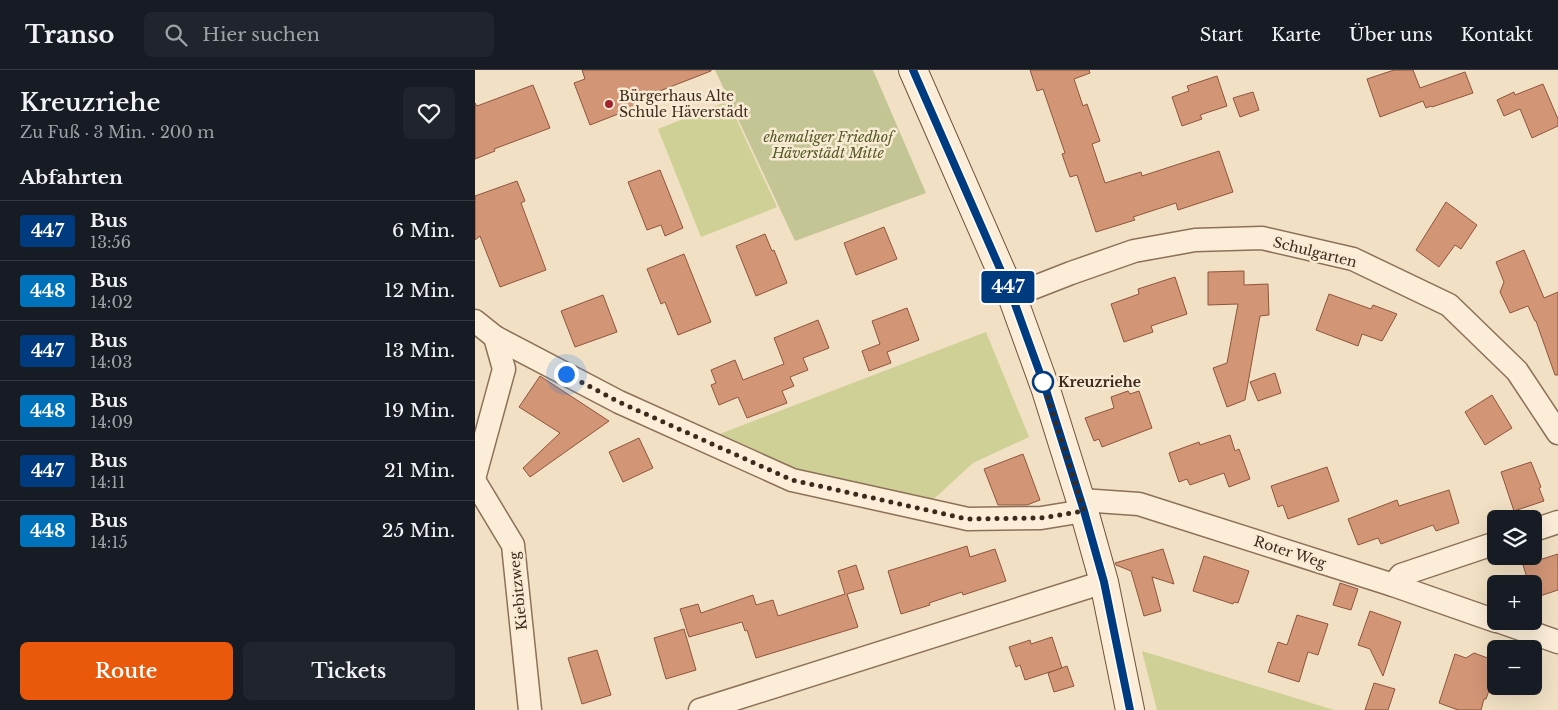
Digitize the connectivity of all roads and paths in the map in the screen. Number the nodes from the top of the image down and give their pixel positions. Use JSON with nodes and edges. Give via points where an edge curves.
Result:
{"nodes":[{"id":1,"x":913,"y":70,"type":"edge"},
{"id":2,"x":1012,"y":296,"type":"junction"},
{"id":3,"x":475,"y":321,"type":"edge"},
{"id":4,"x":495,"y":337,"type":"junction"},
{"id":5,"x":1558,"y":433,"type":"edge"},
{"id":6,"x":475,"y":475,"type":"edge"},
{"id":7,"x":475,"y":482,"type":"edge"},
{"id":8,"x":1082,"y":505,"type":"junction"},
{"id":9,"x":1558,"y":522,"type":"edge"},
{"id":10,"x":1542,"y":527,"type":"edge"},
{"id":11,"x":1487,"y":546,"type":"edge"},
{"id":12,"x":1104,"y":582,"type":"junction"},
{"id":13,"x":1393,"y":585,"type":"junction"},
{"id":14,"x":1487,"y":618,"type":"edge"},
{"id":15,"x":1523,"y":630,"type":"edge"},
{"id":16,"x":1558,"y":642,"type":"edge"},
{"id":17,"x":530,"y":710,"type":"edge"},
{"id":18,"x":700,"y":710,"type":"edge"},
{"id":19,"x":1130,"y":710,"type":"edge"}],
"edges":[{"from":1,"to":2,"type":"main road"},
{"from":2,"to":5,"type":"street","name":"Schulgarten","via":[[1134,251],[1195,240],[1262,238],[1353,259],[1449,305],[1517,371]]},
{"from":2,"to":8,"type":"main road"},
{"from":3,"to":4,"type":"street","name":"Roter Weg"},
{"from":4,"to":6,"type":"street","via":[[504,369]]},
{"from":4,"to":8,"type":"street","name":"Roter Weg","via":[[619,402],[792,480],[967,519],[1041,518]]},
{"from":7,"to":17,"type":"street","name":"Kiebitzweg","via":[[513,546]]},
{"from":8,"to":12,"type":"main road"},
{"from":8,"to":13,"type":"street","name":"Roter Weg","via":[[1139,504]]},
{"from":9,"to":10,"type":"street"},
{"from":11,"to":13,"type":"street","via":[[1401,576]]},
{"from":12,"to":18,"type":"street"},
{"from":12,"to":19,"type":"main road"},
{"from":13,"to":14,"type":"street","name":"Roter Weg"},
{"from":15,"to":16,"type":"street","name":"Roter Weg"}]}
